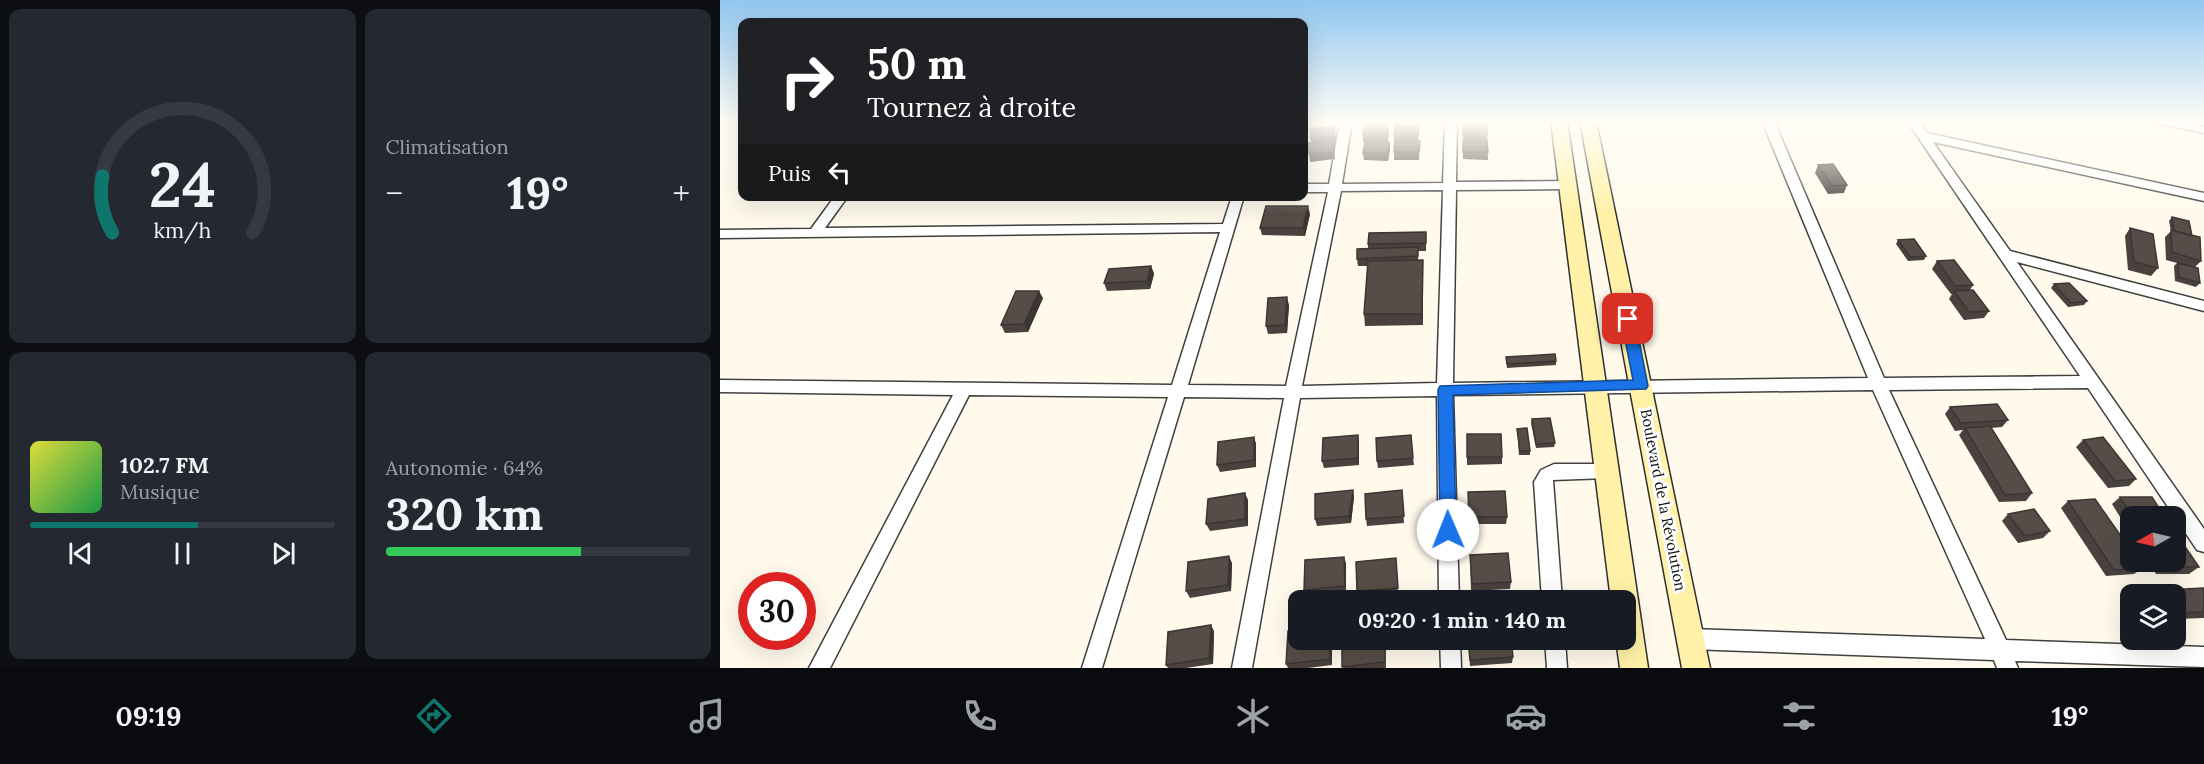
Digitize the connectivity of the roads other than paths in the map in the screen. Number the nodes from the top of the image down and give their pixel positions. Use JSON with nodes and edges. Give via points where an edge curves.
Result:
{"nodes":[{"id":1,"x":1341,"y":152,"type":"edge"},
{"id":2,"x":1451,"y":152,"type":"edge"},
{"id":3,"x":1563,"y":152,"type":"edge"},
{"id":4,"x":1594,"y":152,"type":"edge"},
{"id":5,"x":1781,"y":152,"type":"edge"},
{"id":6,"x":1934,"y":152,"type":"edge"},
{"id":7,"x":1998,"y":152,"type":"edge"},
{"id":8,"x":1568,"y":185,"type":"junction"},
{"id":9,"x":1450,"y":187,"type":"junction"},
{"id":10,"x":1308,"y":188,"type":"edge"},
{"id":11,"x":1335,"y":188,"type":"junction"},
{"id":12,"x":2204,"y":197,"type":"edge"},
{"id":13,"x":838,"y":201,"type":"edge"},
{"id":14,"x":1236,"y":201,"type":"edge"},
{"id":15,"x":1228,"y":228,"type":"junction"},
{"id":16,"x":815,"y":233,"type":"junction"},
{"id":17,"x":720,"y":234,"type":"edge"},
{"id":18,"x":2004,"y":254,"type":"junction"},
{"id":19,"x":2204,"y":306,"type":"edge"},
{"id":20,"x":2092,"y":382,"type":"junction"},
{"id":21,"x":1879,"y":385,"type":"junction"},
{"id":22,"x":1594,"y":386,"type":"junction"},
{"id":23,"x":1641,"y":386,"type":"junction"},
{"id":24,"x":720,"y":387,"type":"edge"},
{"id":25,"x":965,"y":387,"type":"junction"},
{"id":26,"x":1445,"y":390,"type":"junction"},
{"id":27,"x":1177,"y":391,"type":"junction"},
{"id":28,"x":1293,"y":392,"type":"junction"},
{"id":29,"x":1607,"y":471,"type":"junction"},
{"id":30,"x":2204,"y":544,"type":"edge"},
{"id":31,"x":1449,"y":590,"type":"edge"},
{"id":32,"x":1551,"y":590,"type":"edge"},
{"id":33,"x":1624,"y":590,"type":"edge"},
{"id":34,"x":1690,"y":639,"type":"junction"},
{"id":35,"x":1450,"y":650,"type":"edge"},
{"id":36,"x":1556,"y":650,"type":"edge"},
{"id":37,"x":1632,"y":650,"type":"edge"},
{"id":38,"x":2204,"y":657,"type":"edge"},
{"id":39,"x":2004,"y":659,"type":"edge"},
{"id":40,"x":819,"y":668,"type":"edge"},
{"id":41,"x":1092,"y":668,"type":"edge"},
{"id":42,"x":1242,"y":668,"type":"edge"},
{"id":43,"x":1451,"y":668,"type":"edge"},
{"id":44,"x":1557,"y":668,"type":"edge"},
{"id":45,"x":1634,"y":668,"type":"edge"},
{"id":46,"x":1696,"y":668,"type":"edge"}],
"edges":[{"from":1,"to":11,"type":"street"},
{"from":2,"to":9,"type":"street"},
{"from":3,"to":8,"type":"main road"},
{"from":4,"to":23,"type":"main road","name":"Boulevard de la Révolution"},
{"from":5,"to":21,"type":"street"},
{"from":6,"to":18,"type":"street"},
{"from":7,"to":12,"type":"street"},
{"from":8,"to":9,"type":"street"},
{"from":8,"to":22,"type":"main road"},
{"from":9,"to":11,"type":"street"},
{"from":9,"to":26,"type":"street"},
{"from":10,"to":11,"type":"street"},
{"from":11,"to":28,"type":"street"},
{"from":13,"to":16,"type":"street"},
{"from":14,"to":15,"type":"street"},
{"from":15,"to":16,"type":"street"},
{"from":15,"to":27,"type":"street"},
{"from":16,"to":17,"type":"street"},
{"from":18,"to":19,"type":"street"},
{"from":18,"to":20,"type":"street"},
{"from":20,"to":21,"type":"street"},
{"from":20,"to":30,"type":"street"},
{"from":21,"to":23,"type":"street"},
{"from":21,"to":39,"type":"street"},
{"from":22,"to":23,"type":"street"},
{"from":22,"to":26,"type":"street"},
{"from":22,"to":29,"type":"main road"},
{"from":23,"to":34,"type":"main road","name":"Boulevard de la Révolution"},
{"from":24,"to":25,"type":"street"},
{"from":25,"to":27,"type":"street"},
{"from":25,"to":40,"type":"street"},
{"from":26,"to":28,"type":"street"},
{"from":26,"to":31,"type":"street"},
{"from":27,"to":28,"type":"street"},
{"from":27,"to":41,"type":"street"},
{"from":28,"to":42,"type":"street"},
{"from":29,"to":32,"type":"street","via":[[1554,471],[1543,482]]},
{"from":29,"to":33,"type":"main road"},
{"from":34,"to":39,"type":"street"},
{"from":34,"to":46,"type":"main road","name":"Boulevard de la Révolution"},
{"from":35,"to":43,"type":"street"},
{"from":36,"to":44,"type":"street"},
{"from":37,"to":45,"type":"main road"},
{"from":38,"to":39,"type":"street"}]}
